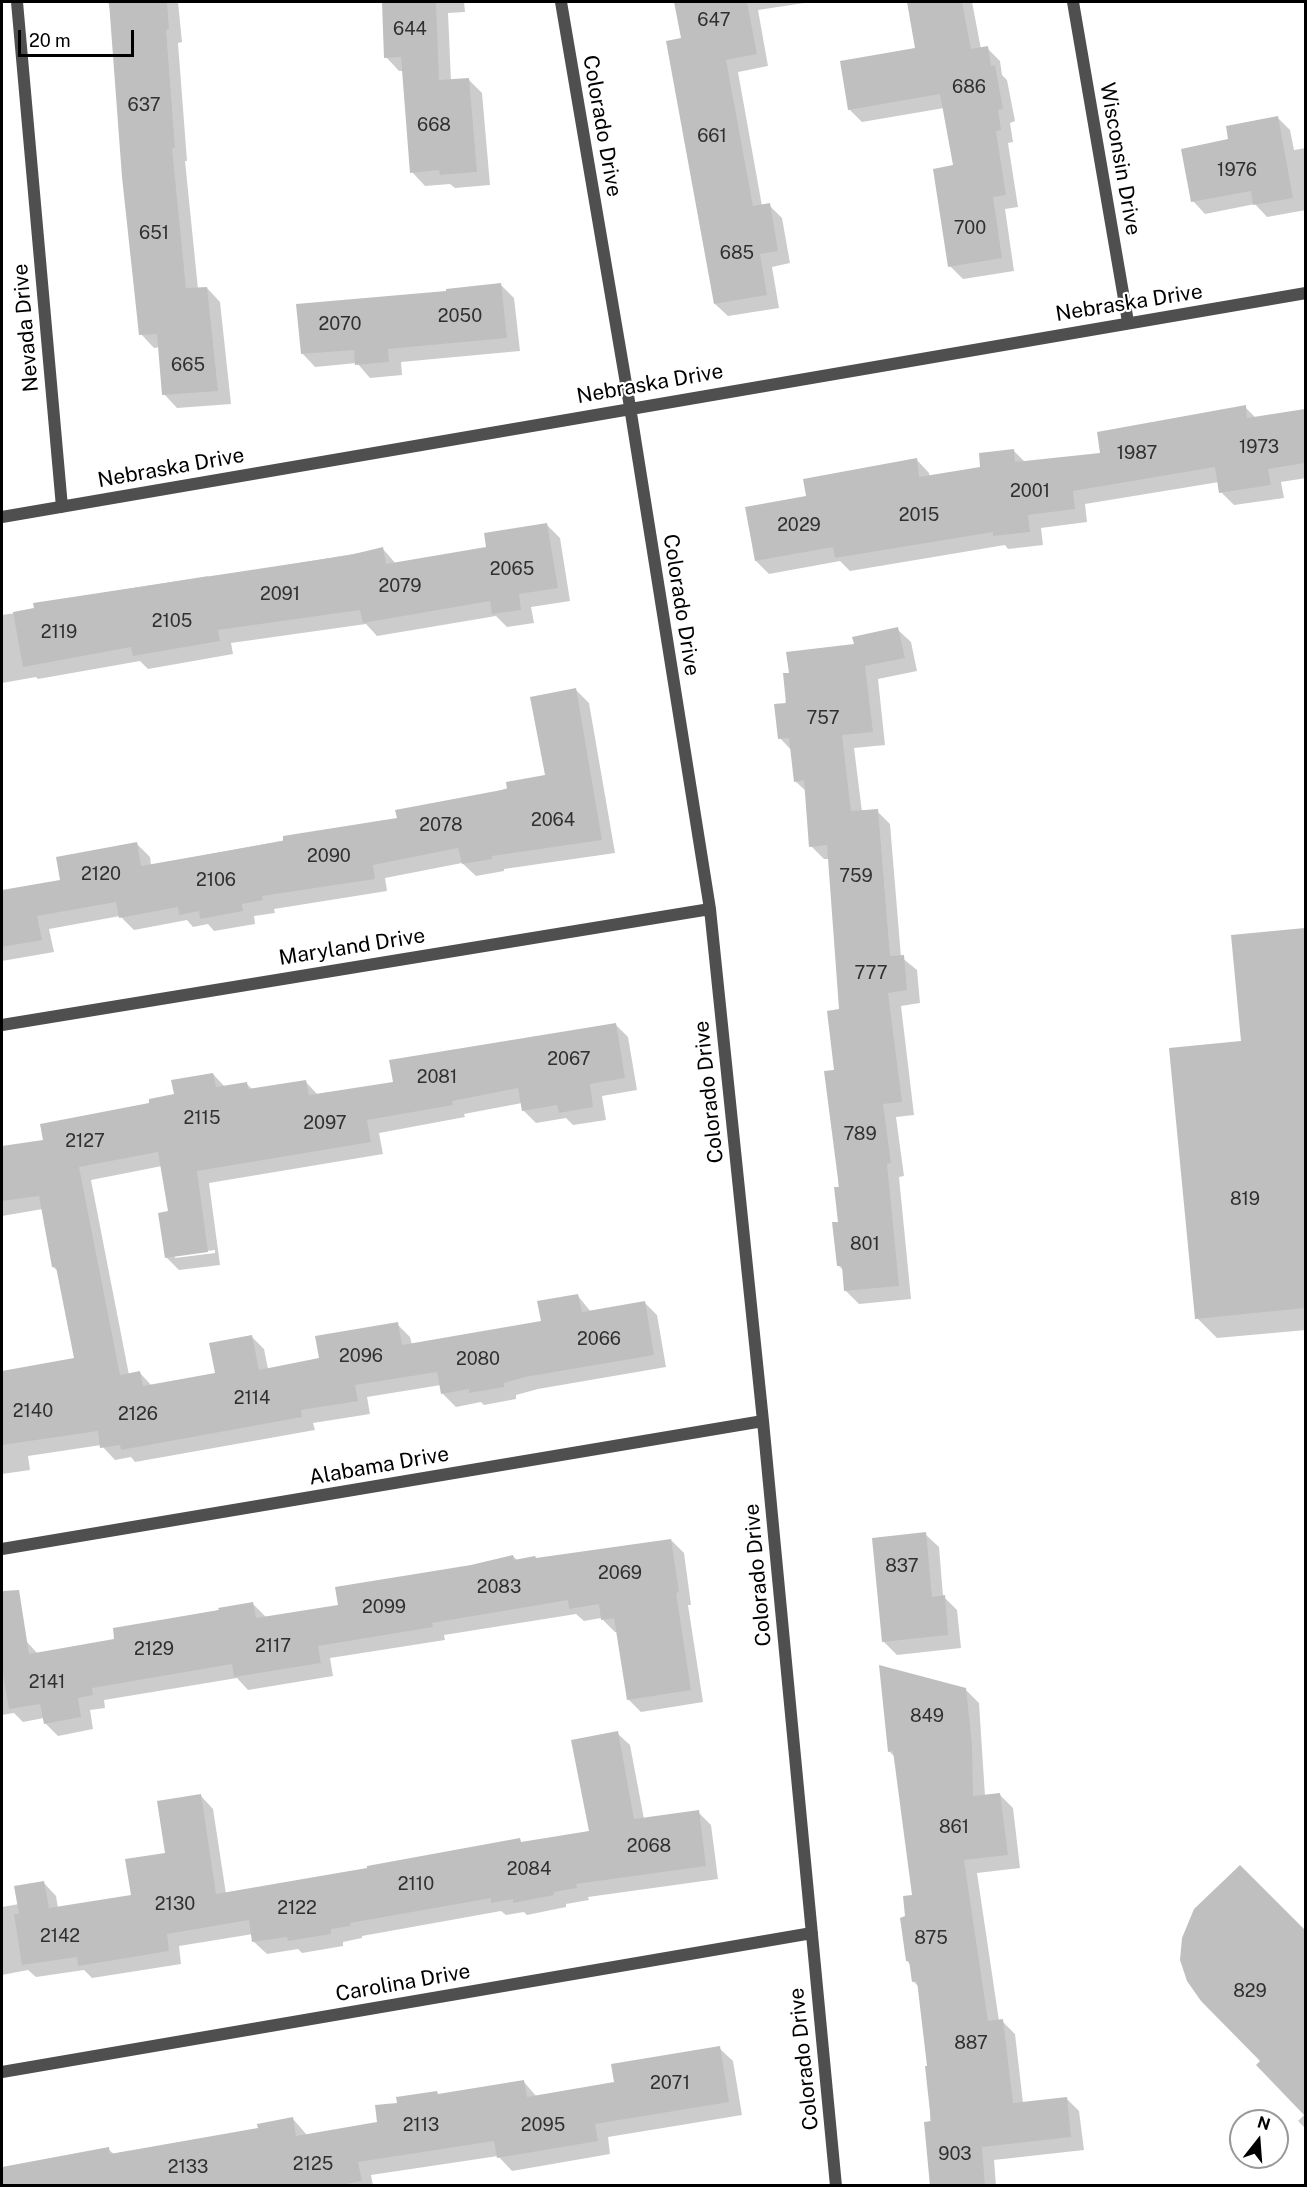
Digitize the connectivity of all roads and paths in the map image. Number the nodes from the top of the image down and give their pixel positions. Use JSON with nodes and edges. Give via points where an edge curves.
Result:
{"nodes":[{"id":1,"x":17,"y":2,"type":"edge"},
{"id":2,"x":561,"y":2,"type":"edge"},
{"id":3,"x":1073,"y":2,"type":"edge"},
{"id":4,"x":1305,"y":293,"type":"edge"},
{"id":5,"x":1128,"y":322,"type":"junction"},
{"id":6,"x":630,"y":407,"type":"junction"},
{"id":7,"x":62,"y":507,"type":"junction"},
{"id":8,"x":2,"y":517,"type":"edge"},
{"id":9,"x":710,"y":909,"type":"junction"},
{"id":10,"x":2,"y":1025,"type":"edge"},
{"id":11,"x":763,"y":1421,"type":"junction"},
{"id":12,"x":2,"y":1549,"type":"edge"},
{"id":13,"x":812,"y":1933,"type":"junction"},
{"id":14,"x":2,"y":2072,"type":"edge"},
{"id":15,"x":836,"y":2186,"type":"edge"}],
"edges":[{"from":1,"to":7,"type":"street","name":"Nevada Drive"},
{"from":2,"to":6,"type":"street","name":"Colorado Drive"},
{"from":3,"to":5,"type":"street","name":"Wisconsin Drive"},
{"from":4,"to":5,"type":"street","name":"Nebraska Drive"},
{"from":5,"to":6,"type":"street","name":"Nebraska Drive"},
{"from":6,"to":7,"type":"street","name":"Nebraska Drive"},
{"from":6,"to":9,"type":"street","name":"Colorado Drive"},
{"from":7,"to":8,"type":"street","name":"Nebraska Drive"},
{"from":9,"to":10,"type":"street","name":"Maryland Drive"},
{"from":9,"to":11,"type":"street","name":"Colorado Drive"},
{"from":11,"to":12,"type":"street","name":"Alabama Drive"},
{"from":11,"to":13,"type":"street","name":"Colorado Drive"},
{"from":13,"to":14,"type":"street","name":"Carolina Drive"},
{"from":13,"to":15,"type":"street","name":"Colorado Drive"}]}
